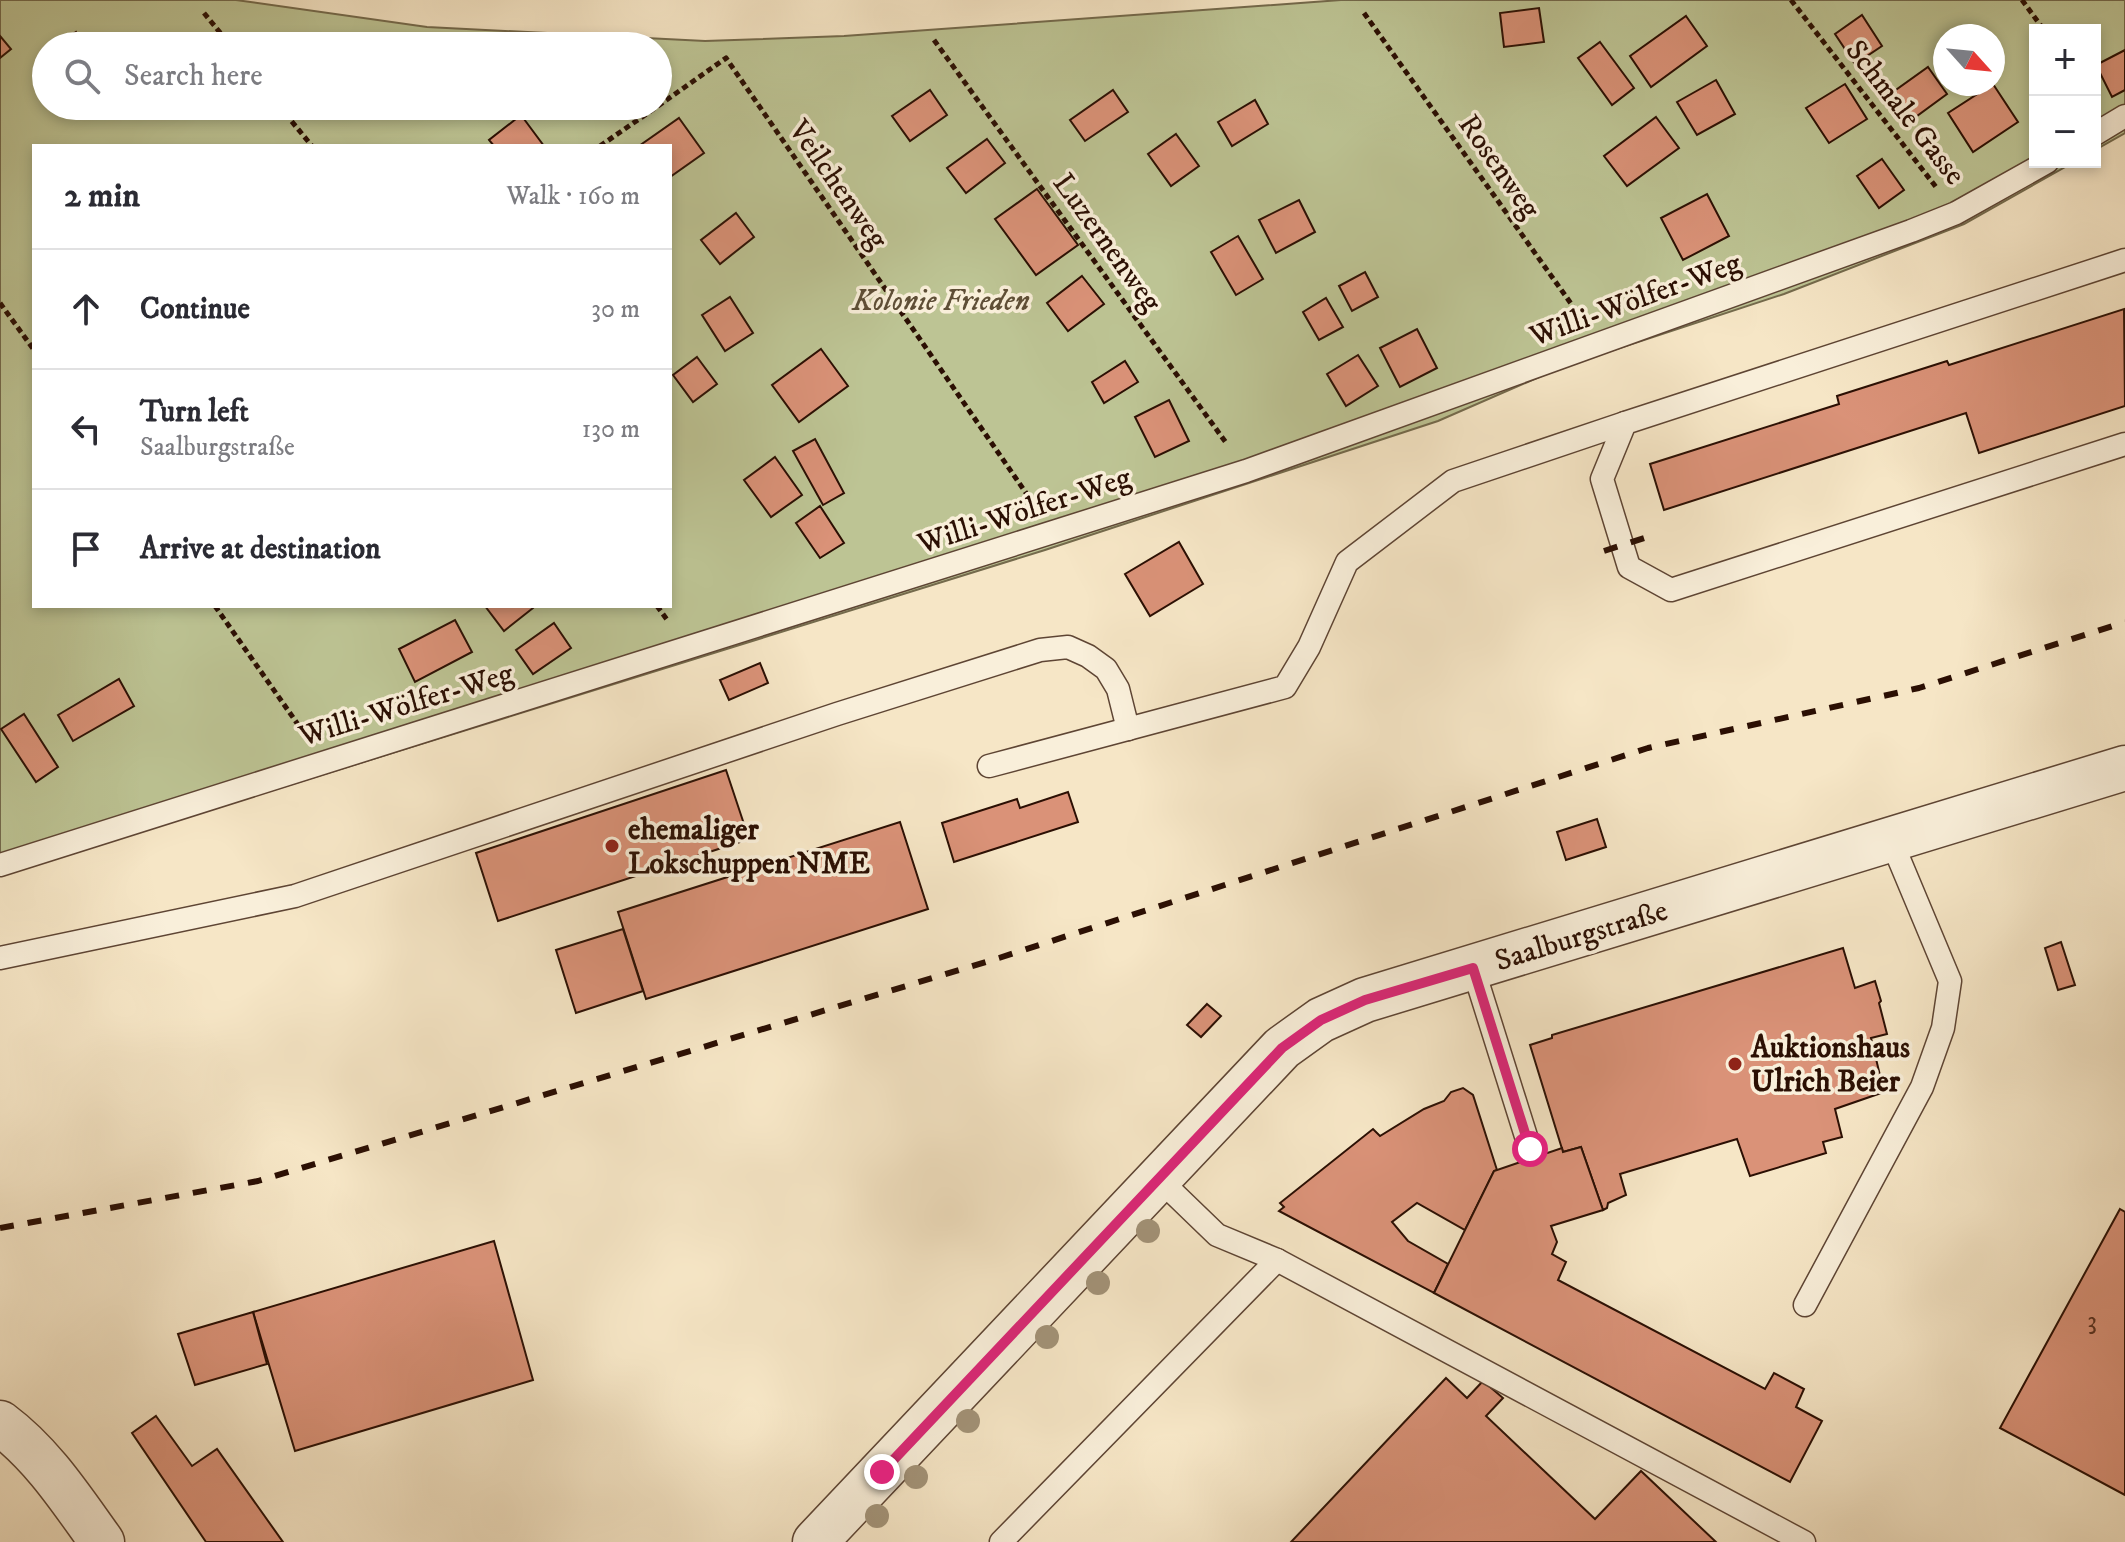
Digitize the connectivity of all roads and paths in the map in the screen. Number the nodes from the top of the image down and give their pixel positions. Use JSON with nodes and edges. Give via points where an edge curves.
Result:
{"nodes":[{"id":1,"x":1791,"y":0,"type":"edge"},
{"id":2,"x":2022,"y":0,"type":"edge"},
{"id":3,"x":204,"y":13,"type":"dead end"},
{"id":4,"x":1364,"y":13,"type":"dead end"},
{"id":5,"x":2040,"y":24,"type":"edge"},
{"id":6,"x":220,"y":32,"type":"edge"},
{"id":7,"x":934,"y":40,"type":"dead end"},
{"id":8,"x":672,"y":96,"type":"edge"},
{"id":9,"x":2125,"y":116,"type":"edge"},
{"id":10,"x":291,"y":120,"type":"edge"},
{"id":11,"x":638,"y":120,"type":"edge"},
{"id":12,"x":2101,"y":130,"type":"edge"},
{"id":13,"x":310,"y":144,"type":"edge"},
{"id":14,"x":603,"y":144,"type":"edge"},
{"id":15,"x":2036,"y":168,"type":"edge"},
{"id":16,"x":1956,"y":213,"type":"junction"},
{"id":17,"x":2125,"y":260,"type":"edge"},
{"id":18,"x":0,"y":303,"type":"edge"},
{"id":19,"x":1600,"y":344,"type":"junction"},
{"id":20,"x":32,"y":347,"type":"edge"},
{"id":21,"x":1625,"y":423,"type":"junction"},
{"id":22,"x":2125,"y":444,"type":"edge"},
{"id":23,"x":1246,"y":471,"type":"junction"},
{"id":24,"x":1052,"y":532,"type":"junction"},
{"id":25,"x":216,"y":608,"type":"edge"},
{"id":26,"x":1128,"y":729,"type":"junction"},
{"id":27,"x":323,"y":761,"type":"junction"},
{"id":28,"x":989,"y":766,"type":"dead end"},
{"id":29,"x":2125,"y":768,"type":"edge"},
{"id":30,"x":1891,"y":840,"type":"junction"},
{"id":31,"x":0,"y":865,"type":"edge"},
{"id":32,"x":0,"y":958,"type":"edge"},
{"id":33,"x":1473,"y":968,"type":"junction"},
{"id":34,"x":1530,"y":1149,"type":"dead end"},
{"id":35,"x":1159,"y":1179,"type":"junction"},
{"id":36,"x":1277,"y":1260,"type":"junction"},
{"id":37,"x":1805,"y":1305,"type":"dead end"},
{"id":38,"x":0,"y":1423,"type":"edge"},
{"id":39,"x":102,"y":1542,"type":"edge"},
{"id":40,"x":815,"y":1542,"type":"edge"},
{"id":41,"x":1001,"y":1542,"type":"edge"},
{"id":42,"x":1804,"y":1542,"type":"edge"}],
"edges":[{"from":1,"to":16,"type":"path","name":"Schmale Gasse"},
{"from":2,"to":5,"type":"path"},
{"from":3,"to":6,"type":"path"},
{"from":4,"to":19,"type":"path","name":"Rosenweg"},
{"from":7,"to":23,"type":"path","name":"Luzernenweg"},
{"from":8,"to":24,"type":"path","name":"Veilchenweg","via":[[726,58]]},
{"from":9,"to":12,"type":"lane"},
{"from":10,"to":13,"type":"path"},
{"from":11,"to":14,"type":"path"},
{"from":15,"to":16,"type":"lane","name":"Willi-Wölfer-Weg"},
{"from":16,"to":19,"type":"lane","name":"Willi-Wölfer-Weg"},
{"from":17,"to":21,"type":"lane"},
{"from":18,"to":20,"type":"path"},
{"from":19,"to":23,"type":"lane","name":"Willi-Wölfer-Weg"},
{"from":21,"to":22,"type":"lane","via":[[1602,479],[1629,567],[1671,590]]},
{"from":21,"to":26,"type":"lane","via":[[1453,481],[1347,562],[1285,687]]},
{"from":23,"to":24,"type":"lane","name":"Willi-Wölfer-Weg"},
{"from":24,"to":27,"type":"lane","name":"Willi-Wölfer-Weg"},
{"from":25,"to":27,"type":"path"},
{"from":26,"to":28,"type":"lane"},
{"from":26,"to":32,"type":"lane","via":[[1118,689],[1106,669],[1068,647],[1040,650],[295,896]]},
{"from":27,"to":31,"type":"lane","name":"Willi-Wölfer-Weg"},
{"from":29,"to":30,"type":"street","name":"Saalburgstraße"},
{"from":30,"to":33,"type":"street","name":"Saalburgstraße"},
{"from":30,"to":37,"type":"lane","via":[[1950,981],[1943,1028],[1922,1087]]},
{"from":33,"to":34,"type":"lane"},
{"from":33,"to":35,"type":"street","name":"Saalburgstraße","via":[[1365,1000],[1321,1020],[1282,1048]]},
{"from":35,"to":36,"type":"lane","via":[[1217,1235]]},
{"from":35,"to":40,"type":"street","name":"Saalburgstraße"},
{"from":36,"to":41,"type":"lane"},
{"from":36,"to":42,"type":"lane"},
{"from":38,"to":39,"type":"street","via":[[52,1473]]}]}
